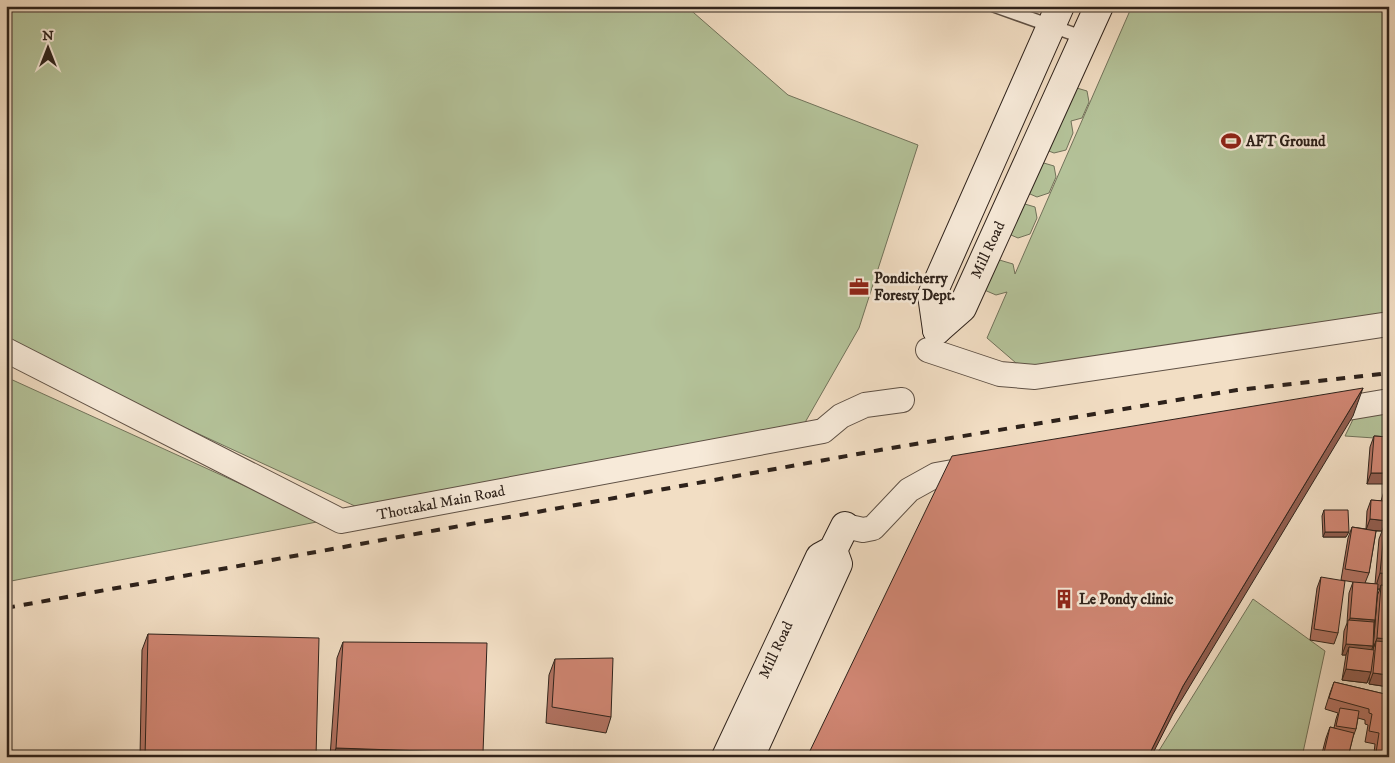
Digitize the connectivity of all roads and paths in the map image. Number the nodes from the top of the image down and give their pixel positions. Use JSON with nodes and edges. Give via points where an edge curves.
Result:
{"nodes":[{"id":1,"x":995,"y":6,"type":"edge"},
{"id":2,"x":1099,"y":6,"type":"edge"},
{"id":3,"x":1056,"y":16,"type":"edge"},
{"id":4,"x":1085,"y":38,"type":"junction"},
{"id":5,"x":1389,"y":324,"type":"edge"},
{"id":6,"x":6,"y":350,"type":"edge"},
{"id":7,"x":928,"y":350,"type":"dead end"},
{"id":8,"x":902,"y":400,"type":"dead end"},
{"id":9,"x":1389,"y":402,"type":"edge"},
{"id":10,"x":1300,"y":416,"type":"edge"},
{"id":11,"x":995,"y":465,"type":"edge"},
{"id":12,"x":839,"y":538,"type":"junction"},
{"id":13,"x":726,"y":757,"type":"edge"},
{"id":14,"x":750,"y":757,"type":"edge"}],
"edges":[{"from":1,"to":3,"type":"lane"},
{"from":2,"to":4,"type":"main road","name":"Mill Road"},
{"from":3,"to":4,"type":"lane"},
{"from":3,"to":4,"type":"main road","name":"Mill Road","via":[[932,295],[937,330],[962,308]]},
{"from":5,"to":7,"type":"street","via":[[1035,377],[1000,374]]},
{"from":6,"to":8,"type":"street","name":"Thottakal Main Road","via":[[341,521],[823,432],[841,416],[864,405]]},
{"from":9,"to":10,"type":"street"},
{"from":11,"to":12,"type":"street","via":[[936,475],[909,490],[873,528]]},
{"from":12,"to":13,"type":"main road","name":"Mill Road","via":[[820,557]]},
{"from":12,"to":14,"type":"main road","name":"Mill Road","via":[[838,564]]}]}
